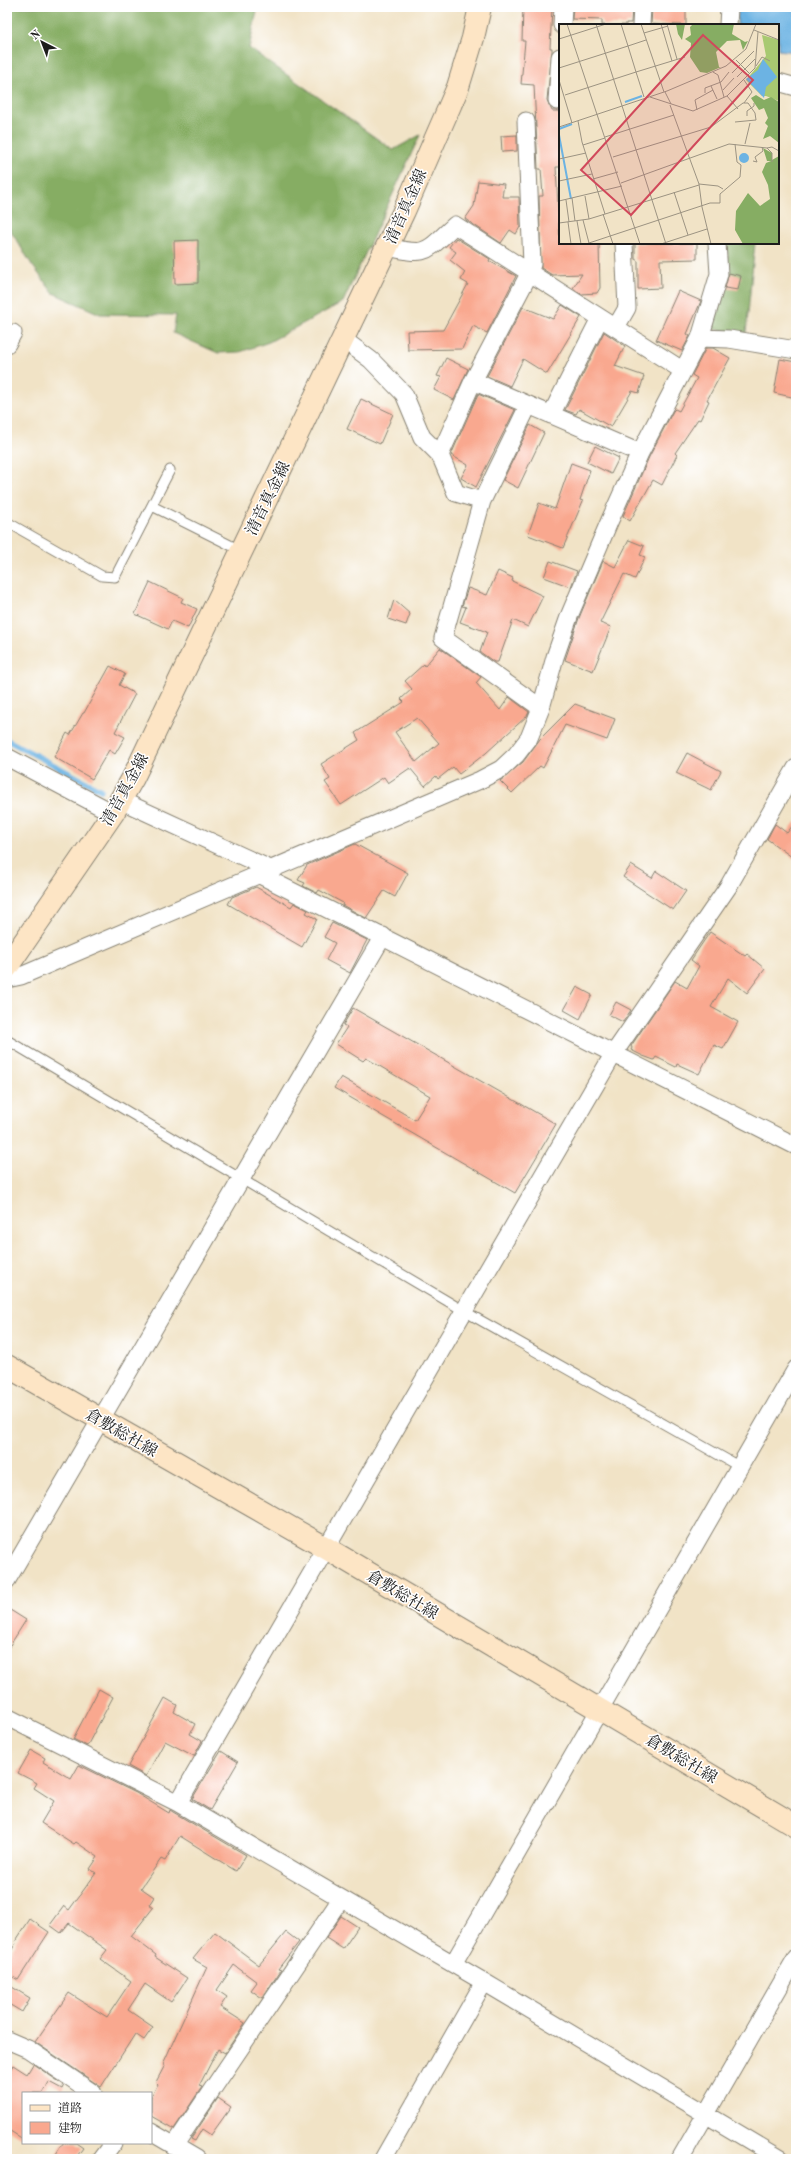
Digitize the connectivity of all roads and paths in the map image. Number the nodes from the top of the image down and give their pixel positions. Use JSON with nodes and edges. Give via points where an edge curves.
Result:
{"nodes":[{"id":1,"x":480,"y":7,"type":"edge"},
{"id":2,"x":563,"y":7,"type":"edge"},
{"id":3,"x":642,"y":7,"type":"edge"},
{"id":4,"x":729,"y":7,"type":"edge"},
{"id":5,"x":562,"y":24,"type":"edge"},
{"id":6,"x":641,"y":24,"type":"edge"},
{"id":7,"x":728,"y":24,"type":"edge"},
{"id":8,"x":559,"y":72,"type":"edge"},
{"id":9,"x":779,"y":82,"type":"edge"},
{"id":10,"x":796,"y":87,"type":"edge"},
{"id":11,"x":557,"y":102,"type":"dead end"},
{"id":12,"x":526,"y":120,"type":"dead end"},
{"id":13,"x":624,"y":244,"type":"edge"},
{"id":14,"x":717,"y":244,"type":"edge"},
{"id":15,"x":387,"y":248,"type":"junction"},
{"id":16,"x":529,"y":274,"type":"junction"},
{"id":17,"x":600,"y":318,"type":"junction"},
{"id":18,"x":616,"y":327,"type":"junction"},
{"id":19,"x":700,"y":338,"type":"junction"},
{"id":20,"x":343,"y":339,"type":"junction"},
{"id":21,"x":796,"y":350,"type":"edge"},
{"id":22,"x":682,"y":370,"type":"junction"},
{"id":23,"x":474,"y":381,"type":"junction"},
{"id":24,"x":528,"y":406,"type":"junction"},
{"id":25,"x":551,"y":415,"type":"junction"},
{"id":26,"x":640,"y":454,"type":"junction"},
{"id":27,"x":440,"y":455,"type":"junction"},
{"id":28,"x":170,"y":470,"type":"dead end"},
{"id":29,"x":482,"y":500,"type":"junction"},
{"id":30,"x":152,"y":506,"type":"junction"},
{"id":31,"x":7,"y":522,"type":"edge"},
{"id":32,"x":242,"y":550,"type":"junction"},
{"id":33,"x":542,"y":708,"type":"junction"},
{"id":34,"x":7,"y":757,"type":"edge"},
{"id":35,"x":796,"y":768,"type":"edge"},
{"id":36,"x":117,"y":807,"type":"junction"},
{"id":37,"x":264,"y":872,"type":"junction"},
{"id":38,"x":383,"y":936,"type":"junction"},
{"id":39,"x":7,"y":966,"type":"edge"},
{"id":40,"x":7,"y":979,"type":"edge"},
{"id":41,"x":7,"y":1040,"type":"edge"},
{"id":42,"x":614,"y":1053,"type":"junction"},
{"id":43,"x":796,"y":1146,"type":"edge"},
{"id":44,"x":242,"y":1178,"type":"junction"},
{"id":45,"x":464,"y":1311,"type":"junction"},
{"id":46,"x":7,"y":1366,"type":"edge"},
{"id":47,"x":796,"y":1368,"type":"edge"},
{"id":48,"x":100,"y":1420,"type":"junction"},
{"id":49,"x":740,"y":1467,"type":"junction"},
{"id":50,"x":326,"y":1548,"type":"junction"},
{"id":51,"x":7,"y":1580,"type":"edge"},
{"id":52,"x":600,"y":1710,"type":"junction"},
{"id":53,"x":7,"y":1717,"type":"edge"},
{"id":54,"x":178,"y":1803,"type":"junction"},
{"id":55,"x":796,"y":1826,"type":"edge"},
{"id":56,"x":341,"y":1899,"type":"junction"},
{"id":57,"x":796,"y":1958,"type":"edge"},
{"id":58,"x":453,"y":1964,"type":"junction"},
{"id":59,"x":484,"y":1982,"type":"junction"},
{"id":60,"x":7,"y":2040,"type":"edge"},
{"id":61,"x":92,"y":2092,"type":"edge"},
{"id":62,"x":705,"y":2114,"type":"junction"},
{"id":63,"x":152,"y":2133,"type":"edge"},
{"id":64,"x":112,"y":2144,"type":"edge"},
{"id":65,"x":174,"y":2146,"type":"junction"},
{"id":66,"x":101,"y":2159,"type":"edge"},
{"id":67,"x":197,"y":2159,"type":"edge"},
{"id":68,"x":383,"y":2159,"type":"edge"},
{"id":69,"x":680,"y":2159,"type":"edge"},
{"id":70,"x":781,"y":2159,"type":"edge"}],
"edges":[{"from":1,"to":15,"type":"main road","name":"清音真金線","via":[[458,87]]},
{"from":2,"to":5,"type":"street"},
{"from":3,"to":6,"type":"street"},
{"from":4,"to":7,"type":"street"},
{"from":8,"to":11,"type":"street"},
{"from":9,"to":10,"type":"street"},
{"from":12,"to":16,"type":"street","via":[[532,264]]},
{"from":13,"to":18,"type":"street","via":[[627,308]]},
{"from":14,"to":19,"type":"street","via":[[719,274]]},
{"from":15,"to":16,"type":"street","via":[[415,253],[426,250],[455,225]]},
{"from":15,"to":20,"type":"main road","name":"清音真金線"},
{"from":16,"to":17,"type":"street"},
{"from":16,"to":23,"type":"street"},
{"from":17,"to":18,"type":"street"},
{"from":17,"to":25,"type":"street"},
{"from":18,"to":22,"type":"street"},
{"from":19,"to":21,"type":"street","via":[[729,339]]},
{"from":19,"to":22,"type":"street"},
{"from":20,"to":27,"type":"street","via":[[371,360],[404,394],[422,437]]},
{"from":20,"to":32,"type":"main road","name":"清音真金線"},
{"from":22,"to":26,"type":"street"},
{"from":23,"to":24,"type":"street"},
{"from":23,"to":27,"type":"street"},
{"from":24,"to":25,"type":"street"},
{"from":24,"to":29,"type":"street"},
{"from":25,"to":26,"type":"street"},
{"from":26,"to":33,"type":"street","via":[[570,614]]},
{"from":27,"to":29,"type":"street","via":[[456,493]]},
{"from":28,"to":30,"type":"lane"},
{"from":29,"to":33,"type":"street","via":[[443,638]]},
{"from":30,"to":31,"type":"lane","via":[[116,577],[102,576]]},
{"from":30,"to":32,"type":"lane"},
{"from":32,"to":36,"type":"main road","name":"清音真金線"},
{"from":33,"to":37,"type":"street","via":[[529,738],[501,769]]},
{"from":34,"to":36,"type":"street"},
{"from":35,"to":42,"type":"street","via":[[728,887]]},
{"from":36,"to":37,"type":"street"},
{"from":36,"to":39,"type":"main road","name":"清音真金線"},
{"from":37,"to":38,"type":"street"},
{"from":37,"to":40,"type":"street","via":[[100,944],[21,976]]},
{"from":38,"to":42,"type":"street"},
{"from":38,"to":44,"type":"street"},
{"from":41,"to":44,"type":"lane"},
{"from":42,"to":43,"type":"street"},
{"from":42,"to":45,"type":"street"},
{"from":44,"to":45,"type":"lane"},
{"from":44,"to":48,"type":"street"},
{"from":45,"to":49,"type":"lane"},
{"from":45,"to":50,"type":"street"},
{"from":46,"to":48,"type":"main road","name":"倉敷総社線"},
{"from":47,"to":49,"type":"street"},
{"from":48,"to":50,"type":"main road","name":"倉敷総社線"},
{"from":48,"to":51,"type":"street"},
{"from":49,"to":52,"type":"street"},
{"from":50,"to":52,"type":"main road","name":"倉敷総社線"},
{"from":50,"to":54,"type":"street"},
{"from":52,"to":55,"type":"main road","name":"倉敷総社線"},
{"from":52,"to":58,"type":"street"},
{"from":53,"to":54,"type":"street"},
{"from":54,"to":56,"type":"street"},
{"from":56,"to":58,"type":"street"},
{"from":56,"to":65,"type":"street"},
{"from":57,"to":62,"type":"street"},
{"from":58,"to":59,"type":"street"},
{"from":59,"to":62,"type":"street"},
{"from":59,"to":68,"type":"street"},
{"from":60,"to":61,"type":"street","via":[[28,2049]]},
{"from":62,"to":69,"type":"street"},
{"from":62,"to":70,"type":"street"},
{"from":63,"to":65,"type":"street"},
{"from":64,"to":66,"type":"street"},
{"from":65,"to":67,"type":"street"}]}
